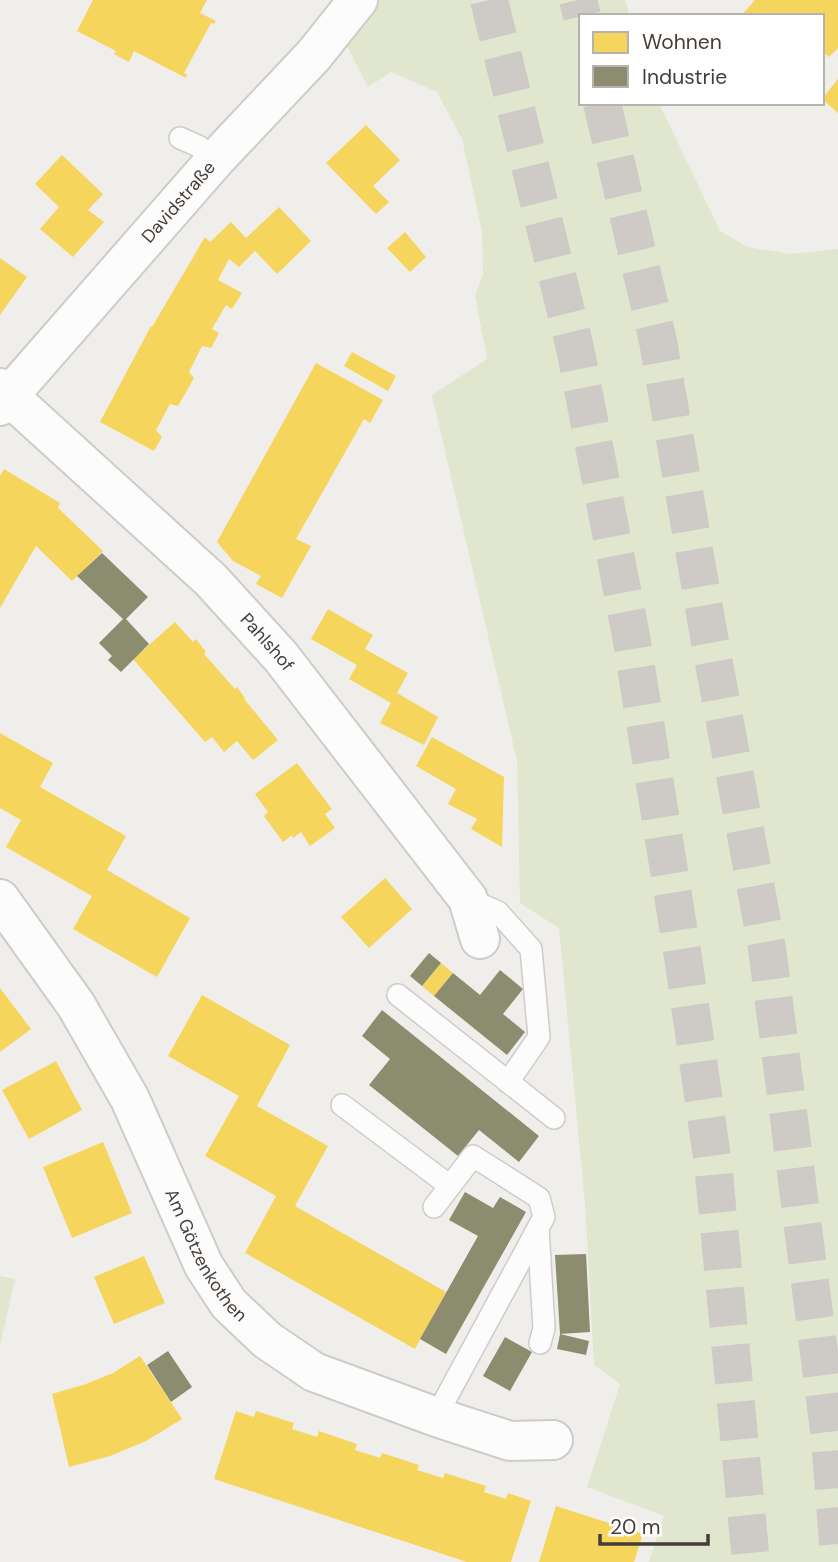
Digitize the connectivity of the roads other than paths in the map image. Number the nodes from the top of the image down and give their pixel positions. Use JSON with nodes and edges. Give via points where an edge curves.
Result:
{"nodes":[{"id":1,"x":358,"y":0,"type":"edge"},
{"id":2,"x":180,"y":138,"type":"dead end"},
{"id":3,"x":216,"y":159,"type":"junction"},
{"id":4,"x":3,"y":397,"type":"edge"},
{"id":5,"x":0,"y":899,"type":"edge"},
{"id":6,"x":468,"y":899,"type":"junction"},
{"id":7,"x":480,"y":939,"type":"dead end"},
{"id":8,"x":398,"y":995,"type":"dead end"},
{"id":9,"x":508,"y":1082,"type":"junction"},
{"id":10,"x":342,"y":1105,"type":"dead end"},
{"id":11,"x":554,"y":1118,"type":"dead end"},
{"id":12,"x":450,"y":1186,"type":"junction"},
{"id":13,"x":434,"y":1207,"type":"dead end"},
{"id":14,"x":538,"y":1228,"type":"junction"},
{"id":15,"x":540,"y":1343,"type":"dead end"},
{"id":16,"x":439,"y":1418,"type":"junction"},
{"id":17,"x":553,"y":1440,"type":"dead end"}],
"edges":[{"from":1,"to":3,"type":"street","name":"Davidstraße","via":[[314,55]]},
{"from":2,"to":3,"type":"lane"},
{"from":3,"to":4,"type":"street","name":"Davidstraße"},
{"from":4,"to":6,"type":"street","name":"Pahlshof","via":[[211,580],[281,657]]},
{"from":5,"to":16,"type":"street","name":"Am Götzenkothen","via":[[76,1005],[130,1099],[204,1266],[229,1304],[267,1340],[314,1372]]},
{"from":6,"to":7,"type":"street","name":"Pahlshof"},
{"from":6,"to":9,"type":"lane","via":[[498,912],[531,949],[539,1037]]},
{"from":8,"to":9,"type":"lane"},
{"from":9,"to":11,"type":"lane"},
{"from":10,"to":12,"type":"lane"},
{"from":12,"to":13,"type":"lane"},
{"from":12,"to":14,"type":"lane","via":[[473,1156],[540,1198],[544,1217]]},
{"from":14,"to":15,"type":"lane","via":[[544,1328]]},
{"from":14,"to":16,"type":"lane"},
{"from":16,"to":17,"type":"street","name":"Am Götzenkothen","via":[[510,1441]]}]}
